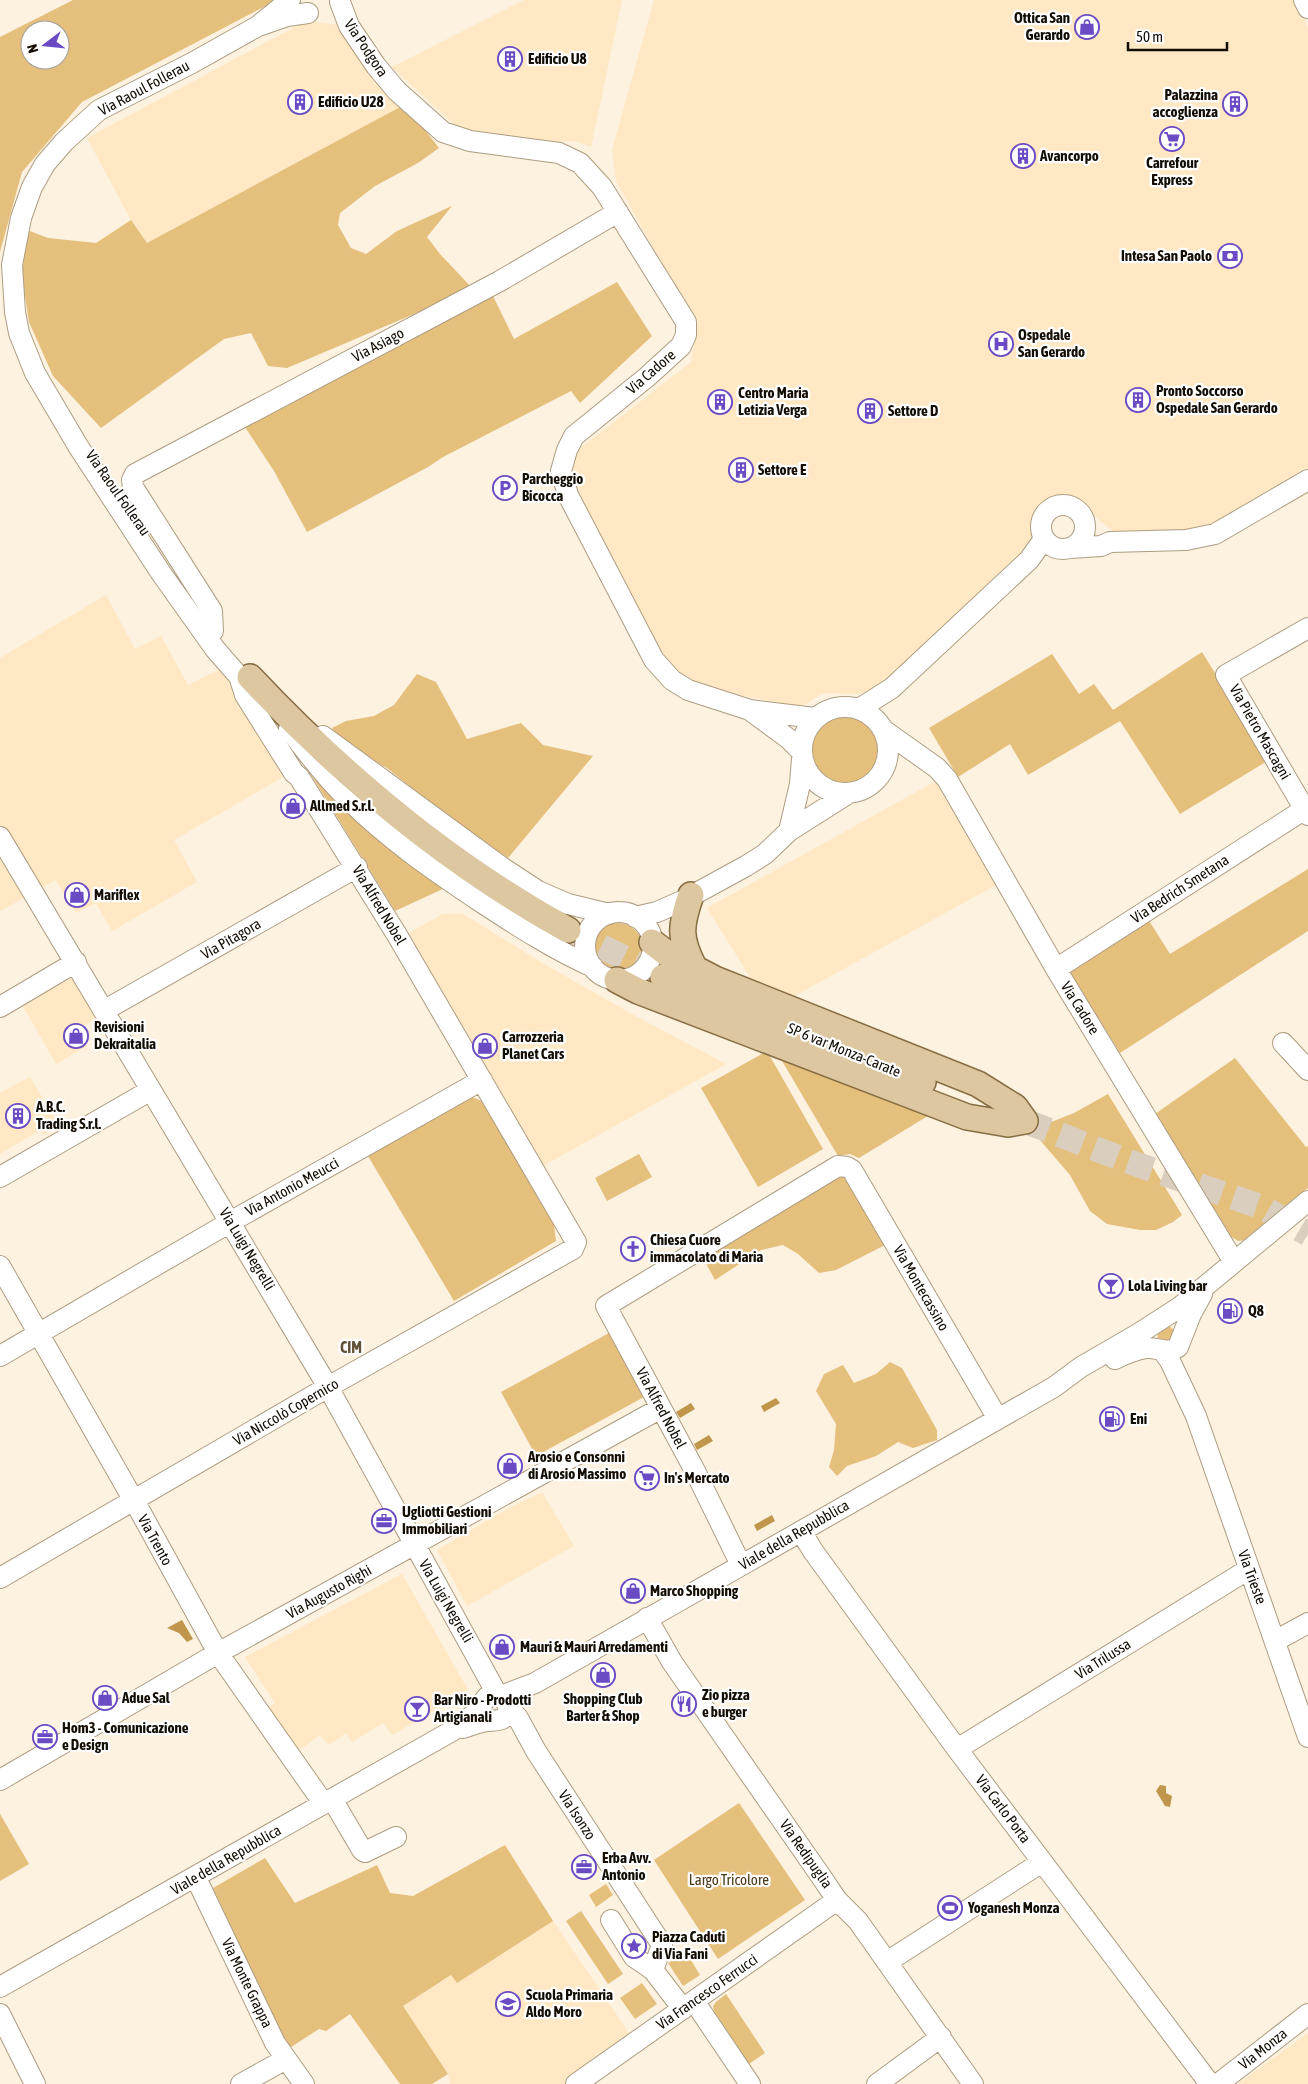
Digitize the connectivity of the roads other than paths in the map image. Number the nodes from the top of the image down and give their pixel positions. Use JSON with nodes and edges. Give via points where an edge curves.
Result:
{"nodes":[{"id":1,"x":290,"y":0,"type":"edge"},
{"id":2,"x":1304,"y":0,"type":"edge"},
{"id":3,"x":340,"y":1,"type":"edge"},
{"id":4,"x":303,"y":6,"type":"edge"},
{"id":5,"x":1308,"y":8,"type":"edge"},
{"id":6,"x":258,"y":26,"type":"junction"},
{"id":7,"x":397,"y":91,"type":"joint"},
{"id":8,"x":618,"y":212,"type":"junction"},
{"id":9,"x":1308,"y":480,"type":"edge"},
{"id":10,"x":1085,"y":525,"type":"junction"},
{"id":11,"x":1044,"y":539,"type":"junction"},
{"id":12,"x":1110,"y":542,"type":"junction"},
{"id":13,"x":1066,"y":548,"type":"junction"},
{"id":14,"x":1028,"y":560,"type":"junction"},
{"id":15,"x":166,"y":571,"type":"junction"},
{"id":16,"x":1308,"y":628,"type":"edge"},
{"id":17,"x":213,"y":631,"type":"junction"},
{"id":18,"x":245,"y":678,"type":"junction"},
{"id":19,"x":892,"y":688,"type":"junction"},
{"id":20,"x":858,"y":709,"type":"junction"},
{"id":21,"x":750,"y":710,"type":"junction"},
{"id":22,"x":815,"y":718,"type":"junction"},
{"id":23,"x":286,"y":725,"type":"junction"},
{"id":24,"x":880,"y":725,"type":"junction"},
{"id":25,"x":802,"y":755,"type":"junction"},
{"id":26,"x":924,"y":757,"type":"junction"},
{"id":27,"x":887,"y":758,"type":"junction"},
{"id":28,"x":354,"y":779,"type":"junction"},
{"id":29,"x":849,"y":792,"type":"junction"},
{"id":30,"x":1306,"y":812,"type":"edge"},
{"id":31,"x":789,"y":830,"type":"junction"},
{"id":32,"x":0,"y":837,"type":"edge"},
{"id":33,"x":357,"y":867,"type":"junction"},
{"id":34,"x":686,"y":898,"type":"junction"},
{"id":35,"x":609,"y":914,"type":"junction"},
{"id":36,"x":635,"y":917,"type":"junction"},
{"id":37,"x":568,"y":930,"type":"tunnel mouth"},
{"id":38,"x":652,"y":939,"type":"junction"},
{"id":39,"x":76,"y":962,"type":"junction"},
{"id":40,"x":694,"y":967,"type":"junction"},
{"id":41,"x":593,"y":968,"type":"junction"},
{"id":42,"x":1056,"y":969,"type":"junction"},
{"id":43,"x":663,"y":977,"type":"tunnel mouth"},
{"id":44,"x":617,"y":980,"type":"junction"},
{"id":45,"x":0,"y":1007,"type":"edge"},
{"id":46,"x":104,"y":1010,"type":"junction"},
{"id":47,"x":1283,"y":1043,"type":"dead end"},
{"id":48,"x":1308,"y":1070,"type":"edge"},
{"id":49,"x":482,"y":1080,"type":"junction"},
{"id":50,"x":151,"y":1090,"type":"junction"},
{"id":51,"x":1025,"y":1121,"type":"junction"},
{"id":52,"x":838,"y":1166,"type":"joint"},
{"id":53,"x":0,"y":1177,"type":"edge"},
{"id":54,"x":1308,"y":1200,"type":"edge"},
{"id":55,"x":231,"y":1221,"type":"junction"},
{"id":56,"x":573,"y":1250,"type":"joint"},
{"id":57,"x":1234,"y":1262,"type":"junction"},
{"id":58,"x":0,"y":1266,"type":"edge"},
{"id":59,"x":1213,"y":1280,"type":"junction"},
{"id":60,"x":1158,"y":1321,"type":"junction"},
{"id":61,"x":39,"y":1334,"type":"junction"},
{"id":62,"x":1183,"y":1338,"type":"junction"},
{"id":63,"x":1160,"y":1350,"type":"junction"},
{"id":64,"x":0,"y":1356,"type":"edge"},
{"id":65,"x":328,"y":1387,"type":"junction"},
{"id":66,"x":1054,"y":1387,"type":"junction"},
{"id":67,"x":661,"y":1408,"type":"junction"},
{"id":68,"x":1196,"y":1416,"type":"junction"},
{"id":69,"x":998,"y":1419,"type":"junction"},
{"id":70,"x":133,"y":1499,"type":"junction"},
{"id":71,"x":801,"y":1531,"type":"junction"},
{"id":72,"x":414,"y":1545,"type":"junction"},
{"id":73,"x":741,"y":1564,"type":"junction"},
{"id":74,"x":1249,"y":1568,"type":"junction"},
{"id":75,"x":0,"y":1578,"type":"edge"},
{"id":76,"x":647,"y":1618,"type":"junction"},
{"id":77,"x":1308,"y":1622,"type":"edge"},
{"id":78,"x":1275,"y":1641,"type":"junction"},
{"id":79,"x":218,"y":1653,"type":"junction"},
{"id":80,"x":496,"y":1707,"type":"junction"},
{"id":81,"x":1308,"y":1736,"type":"edge"},
{"id":82,"x":957,"y":1749,"type":"junction"},
{"id":83,"x":0,"y":1780,"type":"edge"},
{"id":84,"x":328,"y":1802,"type":"junction"},
{"id":85,"x":396,"y":1837,"type":"dead end"},
{"id":86,"x":1042,"y":1862,"type":"junction"},
{"id":87,"x":196,"y":1878,"type":"junction"},
{"id":88,"x":618,"y":1879,"type":"junction"},
{"id":89,"x":837,"y":1900,"type":"junction"},
{"id":90,"x":636,"y":1904,"type":"junction"},
{"id":91,"x":611,"y":1920,"type":"junction"},
{"id":92,"x":662,"y":1945,"type":"junction"},
{"id":93,"x":634,"y":1957,"type":"junction"},
{"id":94,"x":887,"y":1962,"type":"junction"},
{"id":95,"x":653,"y":1970,"type":"junction"},
{"id":96,"x":0,"y":1988,"type":"edge"},
{"id":97,"x":689,"y":2005,"type":"junction"},
{"id":98,"x":0,"y":2014,"type":"edge"},
{"id":99,"x":1308,"y":2014,"type":"edge"},
{"id":100,"x":941,"y":2037,"type":"junction"},
{"id":101,"x":286,"y":2059,"type":"junction"},
{"id":102,"x":35,"y":2084,"type":"edge"},
{"id":103,"x":241,"y":2084,"type":"edge"},
{"id":104,"x":304,"y":2084,"type":"edge"},
{"id":105,"x":576,"y":2084,"type":"edge"},
{"id":106,"x":750,"y":2084,"type":"edge"},
{"id":107,"x":877,"y":2084,"type":"edge"},
{"id":108,"x":973,"y":2084,"type":"edge"},
{"id":109,"x":1210,"y":2084,"type":"edge"},
{"id":110,"x":1218,"y":2084,"type":"edge"}],
"edges":[{"from":1,"to":6,"type":"street","name":"Via Raoul Follerau"},
{"from":2,"to":5,"type":"street"},
{"from":3,"to":4,"type":"street","name":"Via Raoul Follerau","via":[[336,9],[321,16]]},
{"from":3,"to":7,"type":"street","name":"Via Podgora","via":[[362,45]]},
{"from":4,"to":6,"type":"street","name":"Via Raoul Follerau"},
{"from":6,"to":15,"type":"street","name":"Via Raoul Follerau","via":[[100,110],[64,142],[32,186],[20,218],[12,265],[15,312],[25,350],[78,446]]},
{"from":7,"to":8,"type":"street","name":"Via Cadore","via":[[435,126],[456,138],[559,153],[580,164],[602,187]]},
{"from":8,"to":17,"type":"street","name":"Via Asiago","via":[[500,280],[135,474],[133,488],[212,610]]},
{"from":8,"to":21,"type":"street","name":"Via Cadore","via":[[686,322],[686,335],[681,346],[647,377],[574,436],[561,471],[568,494],[654,660],[672,680],[688,690]]},
{"from":9,"to":12,"type":"street","via":[[1214,534],[1186,540]]},
{"from":10,"to":11,"type":"street","via":[[1081,514],[1073,507],[1054,506],[1041,522]]},
{"from":10,"to":12,"type":"street","via":[[1104,533]]},
{"from":10,"to":13,"type":"street","via":[[1081,539]]},
{"from":11,"to":13,"type":"street","via":[[1052,546]]},
{"from":11,"to":14,"type":"street"},
{"from":12,"to":13,"type":"street","via":[[1101,546]]},
{"from":13,"to":14,"type":"street","via":[[1050,556]]},
{"from":14,"to":19,"type":"street"},
{"from":15,"to":17,"type":"street","name":"Via Alfred Nobel"},
{"from":15,"to":18,"type":"street","name":"Via Alfred Nobel","via":[[215,649]]},
{"from":16,"to":30,"type":"street","name":"Via Pietro Mascagni","via":[[1226,675]]},
{"from":17,"to":18,"type":"street","name":"Via Alfred Nobel"},
{"from":18,"to":23,"type":"street"},
{"from":18,"to":28,"type":"main road"},
{"from":18,"to":33,"type":"street","name":"Via Alfred Nobel","via":[[245,695]]},
{"from":18,"to":35,"type":"street","via":[[268,689],[330,742],[522,881],[551,898]]},
{"from":19,"to":20,"type":"street"},
{"from":19,"to":24,"type":"street","via":[[882,707]]},
{"from":20,"to":22,"type":"street","via":[[835,708]]},
{"from":20,"to":24,"type":"street","name":"Via Cadore"},
{"from":21,"to":22,"type":"street","name":"Via Cadore"},
{"from":21,"to":25,"type":"street","name":"Via Cadore","via":[[789,739]]},
{"from":22,"to":25,"type":"street","via":[[805,734]]},
{"from":23,"to":28,"type":"main road"},
{"from":23,"to":41,"type":"street","via":[[347,798],[394,841],[500,914]]},
{"from":24,"to":26,"type":"street","name":"Via Cadore"},
{"from":24,"to":27,"type":"street","via":[[887,743]]},
{"from":25,"to":29,"type":"street","name":"Via Cadore","via":[[808,773],[819,784],[834,791]]},
{"from":25,"to":31,"type":"street","via":[[800,784]]},
{"from":26,"to":27,"type":"street"},
{"from":26,"to":42,"type":"street","name":"Via Cadore","via":[[947,779]]},
{"from":27,"to":29,"type":"street","via":[[874,782]]},
{"from":28,"to":37,"type":"main road","via":[[487,882]]},
{"from":29,"to":31,"type":"street"},
{"from":30,"to":42,"type":"street","name":"Via Bedrich Smetana"},
{"from":31,"to":34,"type":"street","via":[[765,854]]},
{"from":32,"to":39,"type":"street","name":"Via Luigi Negrelli"},
{"from":33,"to":46,"type":"street","name":"Via Pitagora"},
{"from":33,"to":49,"type":"street","name":"Via Alfred Nobel"},
{"from":34,"to":36,"type":"street","via":[[657,912]]},
{"from":34,"to":38,"type":"street"},
{"from":34,"to":40,"type":"main road","via":[[682,936]]},
{"from":35,"to":36,"type":"street","via":[[622,912]]},
{"from":35,"to":41,"type":"street","via":[[595,922],[586,936],[586,953]]},
{"from":36,"to":38,"type":"street"},
{"from":38,"to":40,"type":"main road","via":[[669,955]]},
{"from":38,"to":44,"type":"street","via":[[650,959],[640,972]]},
{"from":39,"to":45,"type":"street"},
{"from":39,"to":46,"type":"street","name":"Via Luigi Negrelli"},
{"from":40,"to":51,"type":"main road","via":[[724,983],[978,1084],[1014,1106]]},
{"from":41,"to":44,"type":"street","via":[[604,977]]},
{"from":42,"to":57,"type":"street","name":"Via Cadore"},
{"from":43,"to":51,"type":"main road","name":"SP 6 var Monza-Carate"},
{"from":44,"to":51,"type":"main road","via":[[638,991],[967,1117],[1008,1124]]},
{"from":46,"to":50,"type":"street","name":"Via Luigi Negrelli"},
{"from":47,"to":48,"type":"street"},
{"from":49,"to":55,"type":"street","name":"Via Antonio Meucci"},
{"from":49,"to":56,"type":"street","name":"Via Alfred Nobel","via":[[573,1234],[576,1242]]},
{"from":50,"to":53,"type":"street"},
{"from":50,"to":55,"type":"street","name":"Via Luigi Negrelli"},
{"from":52,"to":67,"type":"street","name":"Via Alfred Nobel","via":[[606,1306]]},
{"from":52,"to":69,"type":"street","name":"Via Montecassino","via":[[852,1170]]},
{"from":54,"to":57,"type":"street","name":"Viale della Repubblica"},
{"from":55,"to":61,"type":"street","name":"Via Antonio Meucci"},
{"from":55,"to":65,"type":"street","name":"Via Luigi Negrelli"},
{"from":56,"to":65,"type":"street","name":"Via Niccolò Copernico"},
{"from":57,"to":59,"type":"street","name":"Viale della Repubblica"},
{"from":58,"to":61,"type":"street","name":"Via Trento"},
{"from":59,"to":60,"type":"street","name":"Viale della Repubblica"},
{"from":59,"to":62,"type":"street","name":"Viale della Repubblica","via":[[1191,1314]]},
{"from":60,"to":62,"type":"street","via":[[1174,1319],[1181,1327]]},
{"from":60,"to":63,"type":"street","via":[[1151,1329],[1151,1340]]},
{"from":60,"to":66,"type":"street","name":"Viale della Repubblica"},
{"from":61,"to":64,"type":"street","name":"Via Antonio Meucci"},
{"from":61,"to":70,"type":"street","name":"Via Trento"},
{"from":62,"to":63,"type":"street","name":"Viale della Repubblica","via":[[1174,1350]]},
{"from":62,"to":68,"type":"street","name":"Via Trieste"},
{"from":63,"to":66,"type":"street","name":"Viale della Repubblica","via":[[1147,1348],[1129,1352]]},
{"from":63,"to":68,"type":"street","name":"Via Trieste","via":[[1170,1361]]},
{"from":65,"to":70,"type":"street","name":"Via Niccolò Copernico"},
{"from":65,"to":72,"type":"street","name":"Via Luigi Negrelli"},
{"from":66,"to":69,"type":"street","name":"Viale della Repubblica"},
{"from":67,"to":72,"type":"street","name":"Via Augusto Righi"},
{"from":67,"to":73,"type":"street","name":"Via Alfred Nobel"},
{"from":68,"to":74,"type":"street","name":"Via Trieste"},
{"from":69,"to":71,"type":"street","name":"Viale della Repubblica"},
{"from":70,"to":75,"type":"street","name":"Via Niccolò Copernico"},
{"from":70,"to":79,"type":"street","name":"Via Trento"},
{"from":71,"to":73,"type":"street","name":"Viale della Repubblica"},
{"from":71,"to":82,"type":"street","name":"Via Carlo Porta"},
{"from":72,"to":79,"type":"street","name":"Via Augusto Righi"},
{"from":72,"to":80,"type":"street","name":"Via Luigi Negrelli","via":[[483,1667]]},
{"from":73,"to":76,"type":"street","name":"Viale della Repubblica"},
{"from":74,"to":78,"type":"street","name":"Via Trieste"},
{"from":74,"to":82,"type":"street","name":"Via Trilussa"},
{"from":76,"to":80,"type":"street","name":"Viale della Repubblica"},
{"from":76,"to":89,"type":"street","name":"Via Redipuglia","via":[[672,1662]]},
{"from":77,"to":78,"type":"street"},
{"from":78,"to":81,"type":"street","name":"Via Trieste"},
{"from":79,"to":83,"type":"street","name":"Via Augusto Righi"},
{"from":79,"to":84,"type":"street","name":"Via Trento"},
{"from":80,"to":84,"type":"street","name":"Viale della Repubblica"},
{"from":80,"to":88,"type":"street","name":"Via Isonzo","via":[[518,1718]]},
{"from":82,"to":86,"type":"street","name":"Via Carlo Porta"},
{"from":84,"to":85,"type":"street","name":"Via Trento","via":[[365,1852]]},
{"from":84,"to":87,"type":"street","name":"Viale della Repubblica"},
{"from":86,"to":94,"type":"street"},
{"from":86,"to":109,"type":"street","name":"Via Carlo Porta"},
{"from":87,"to":96,"type":"street","name":"Viale della Repubblica"},
{"from":87,"to":101,"type":"street","name":"Via Monte Grappa"},
{"from":88,"to":90,"type":"street","name":"Via Isonzo"},
{"from":88,"to":91,"type":"street","name":"Via Isonzo","via":[[617,1888],[621,1896]]},
{"from":89,"to":94,"type":"street","name":"Via Redipuglia","via":[[858,1920]]},
{"from":89,"to":97,"type":"street","name":"Via Francesco Ferrucci"},
{"from":90,"to":91,"type":"street"},
{"from":90,"to":92,"type":"street","name":"Via Isonzo"},
{"from":91,"to":93,"type":"street"},
{"from":92,"to":93,"type":"street"},
{"from":92,"to":95,"type":"street"},
{"from":93,"to":95,"type":"street"},
{"from":94,"to":100,"type":"street","name":"Via Redipuglia"},
{"from":95,"to":97,"type":"street"},
{"from":97,"to":105,"type":"street","name":"Via Francesco Ferrucci"},
{"from":97,"to":106,"type":"street"},
{"from":98,"to":102,"type":"street"},
{"from":99,"to":110,"type":"street","name":"Via Monza"},
{"from":100,"to":107,"type":"street"},
{"from":100,"to":108,"type":"street","name":"Via Redipuglia"},
{"from":101,"to":103,"type":"street"},
{"from":101,"to":104,"type":"street","name":"Via Monte Grappa"}]}
